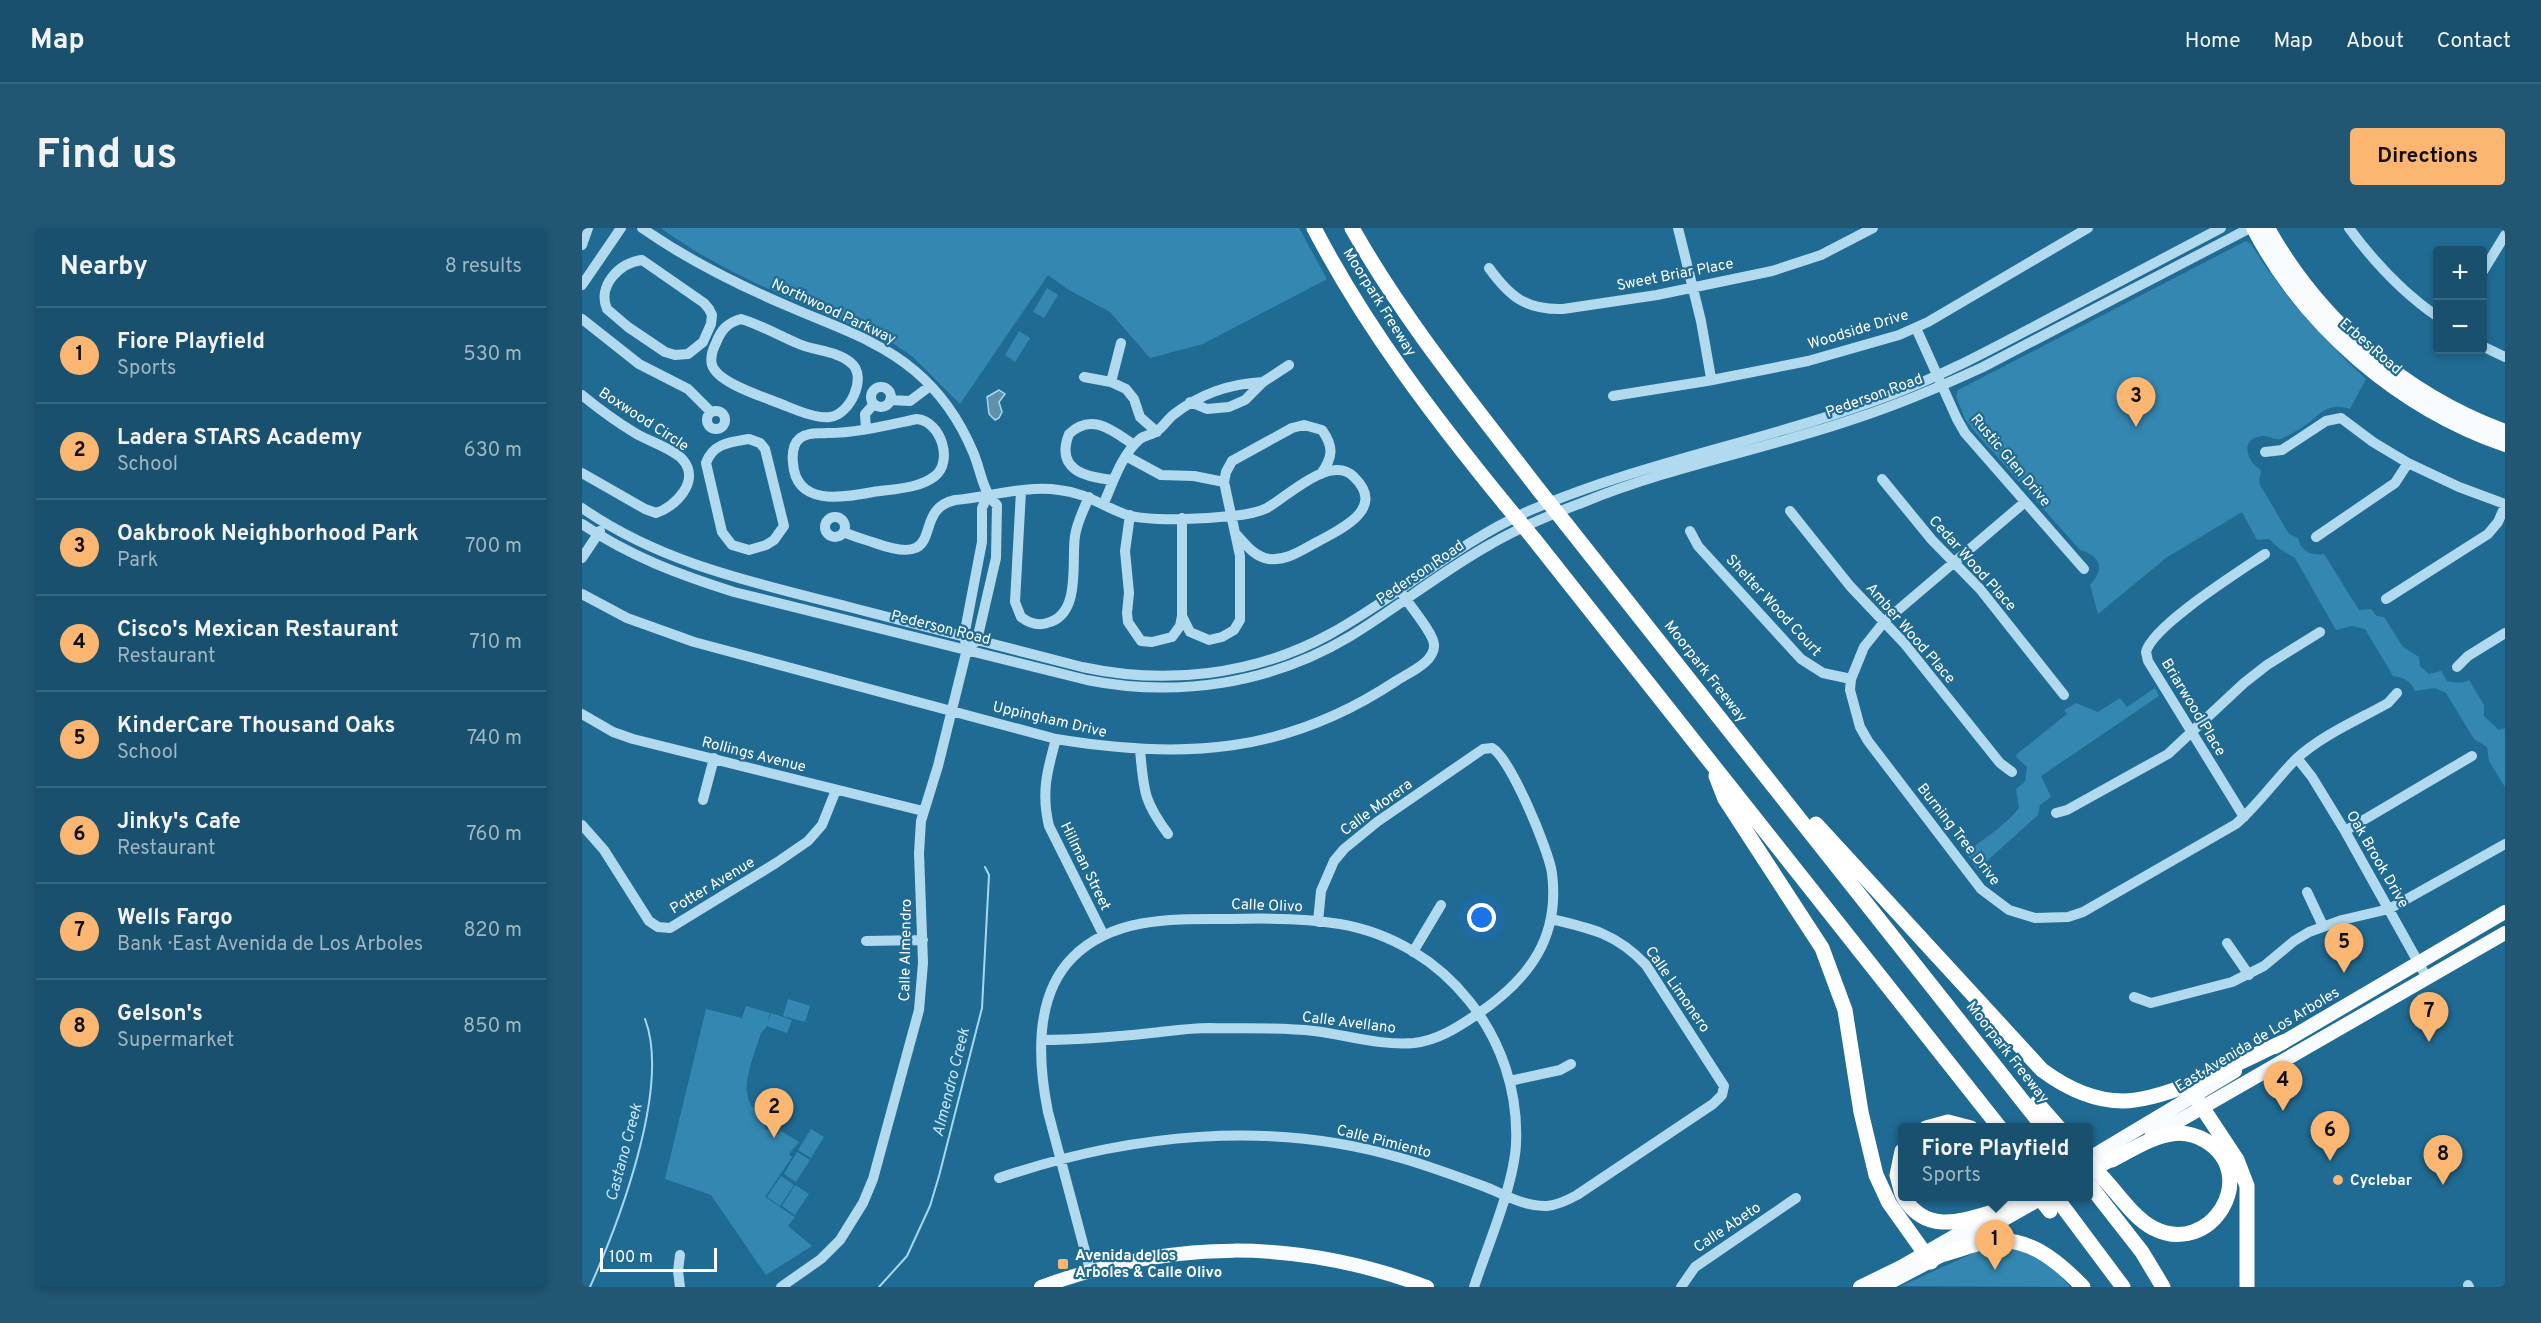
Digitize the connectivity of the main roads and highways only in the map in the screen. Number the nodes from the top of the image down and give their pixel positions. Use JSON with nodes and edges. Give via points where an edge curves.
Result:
{"nodes":[{"id":1,"x":1314,"y":228,"type":"edge"},
{"id":2,"x":1352,"y":228,"type":"edge"},
{"id":3,"x":2251,"y":228,"type":"edge"},
{"id":4,"x":2268,"y":228,"type":"edge"},
{"id":5,"x":2505,"y":431,"type":"edge"},
{"id":6,"x":2505,"y":445,"type":"edge"},
{"id":7,"x":1703,"y":697,"type":"junction"},
{"id":8,"x":1707,"y":757,"type":"junction"},
{"id":9,"x":2505,"y":912,"type":"edge"},
{"id":10,"x":2505,"y":933,"type":"edge"},
{"id":11,"x":1949,"y":1006,"type":"junction"},
{"id":12,"x":2283,"y":1042,"type":"junction"},
{"id":13,"x":2198,"y":1101,"type":"junction"},
{"id":14,"x":1996,"y":1123,"type":"edge"},
{"id":15,"x":2040,"y":1123,"type":"edge"},
{"id":16,"x":2054,"y":1123,"type":"edge"},
{"id":17,"x":2093,"y":1157,"type":"edge"},
{"id":18,"x":2112,"y":1160,"type":"junction"},
{"id":19,"x":2093,"y":1181,"type":"edge"},
{"id":20,"x":1908,"y":1201,"type":"edge"},
{"id":21,"x":2017,"y":1201,"type":"edge"},
{"id":22,"x":2053,"y":1202,"type":"edge"},
{"id":23,"x":2003,"y":1209,"type":"junction"},
{"id":24,"x":1932,"y":1257,"type":"junction"},
{"id":25,"x":1391,"y":1281,"type":"edge"},
{"id":26,"x":1041,"y":1287,"type":"edge"},
{"id":27,"x":1427,"y":1287,"type":"edge"},
{"id":28,"x":1860,"y":1287,"type":"edge"},
{"id":29,"x":1881,"y":1287,"type":"edge"},
{"id":30,"x":2083,"y":1287,"type":"edge"},
{"id":31,"x":2123,"y":1287,"type":"edge"},
{"id":32,"x":2163,"y":1287,"type":"edge"},
{"id":33,"x":2247,"y":1287,"type":"edge"}],
"edges":[{"from":1,"to":8,"type":"highway","name":"Moorpark Freeway","bridge":true,"via":[[1359,309],[1406,377]]},
{"from":2,"to":7,"type":"highway","name":"Moorpark Freeway","bridge":true,"via":[[1414,328]]},
{"from":3,"to":6,"type":"main road","name":"Erbes Road","via":[[2305,306],[2354,357],[2439,416]]},
{"from":4,"to":5,"type":"main road","name":"Erbes Road","via":[[2320,302],[2370,352],[2433,397]]},
{"from":7,"to":11,"type":"highway","name":"Moorpark Freeway"},
{"from":7,"to":12,"type":"highway","via":[[1882,898],[2054,1079],[2102,1098],[2141,1099],[2176,1089]]},
{"from":8,"to":14,"type":"highway","name":"Moorpark Freeway"},
{"from":8,"to":24,"type":"highway","via":[[1725,799],[1822,948],[1845,1010],[1876,1175],[1890,1203]]},
{"from":9,"to":12,"type":"main road","name":"East Avenida de Los Arboles"},
{"from":10,"to":13,"type":"main road","name":"East Avenida de Los Arboles"},
{"from":11,"to":15,"type":"highway","name":"Moorpark Freeway"},
{"from":11,"to":16,"type":"highway"},
{"from":12,"to":13,"type":"main road","name":"East Avenida de Los Arboles"},
{"from":13,"to":17,"type":"main road","name":"East Avenida de Los Arboles"},
{"from":13,"to":18,"type":"main road","name":"East Avenida de Los Arboles"},
{"from":13,"to":33,"type":"highway","via":[[2237,1160],[2247,1186]]},
{"from":18,"to":19,"type":"main road","name":"East Avenida de Los Arboles"},
{"from":18,"to":19,"type":"highway","via":[[2168,1134],[2200,1138],[2215,1148],[2227,1167],[2229,1182],[2224,1207],[2201,1229],[2182,1235],[2169,1233],[2145,1223]]},
{"from":19,"to":32,"type":"highway"},
{"from":20,"to":23,"type":"highway","via":[[1920,1215],[1941,1223]]},
{"from":21,"to":23,"type":"main road"},
{"from":22,"to":24,"type":"main road"},
{"from":22,"to":31,"type":"highway"},
{"from":23,"to":24,"type":"main road"},
{"from":24,"to":28,"type":"main road"},
{"from":24,"to":29,"type":"main road"},
{"from":24,"to":30,"type":"highway","via":[[1987,1241],[2026,1244],[2064,1267]]},
{"from":25,"to":26,"type":"main road","via":[[1337,1260],[1241,1250],[1172,1253],[1090,1270]]},
{"from":25,"to":27,"type":"main road"}]}
